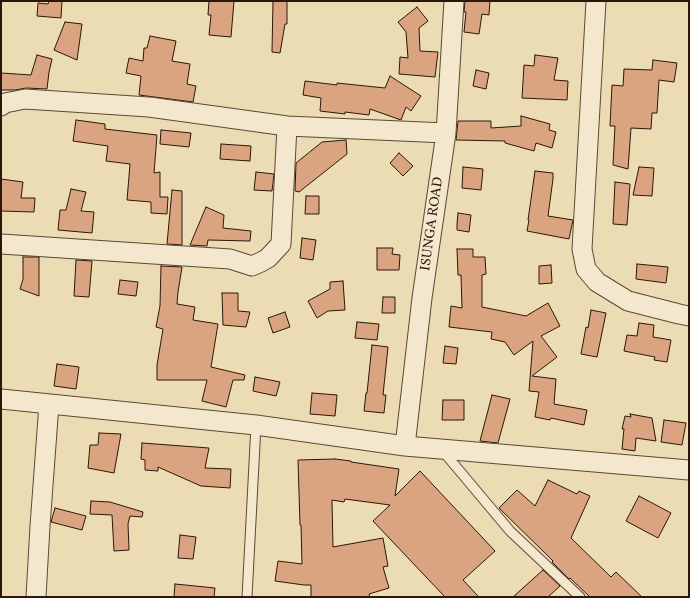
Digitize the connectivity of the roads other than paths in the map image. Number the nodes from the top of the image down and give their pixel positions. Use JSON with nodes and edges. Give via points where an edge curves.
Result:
{"nodes":[{"id":1,"x":454,"y":1,"type":"edge"},
{"id":2,"x":596,"y":1,"type":"edge"},
{"id":3,"x":1,"y":106,"type":"edge"},
{"id":4,"x":287,"y":126,"type":"junction"},
{"id":5,"x":446,"y":133,"type":"junction"},
{"id":6,"x":1,"y":244,"type":"edge"},
{"id":7,"x":689,"y":316,"type":"edge"},
{"id":8,"x":1,"y":399,"type":"edge"},
{"id":9,"x":49,"y":404,"type":"junction"},
{"id":10,"x":256,"y":425,"type":"junction"},
{"id":11,"x":405,"y":446,"type":"junction"},
{"id":12,"x":442,"y":449,"type":"junction"},
{"id":13,"x":689,"y":470,"type":"edge"},
{"id":14,"x":36,"y":597,"type":"edge"},
{"id":15,"x":247,"y":597,"type":"edge"},
{"id":16,"x":580,"y":597,"type":"edge"}],
"edges":[{"from":1,"to":5,"type":"street","name":"ISUNGA ROAD"},
{"from":2,"to":7,"type":"street","via":[[582,249],[586,269],[598,282],[628,301]]},
{"from":3,"to":4,"type":"street","via":[[25,99],[133,106]]},
{"from":4,"to":5,"type":"street"},
{"from":4,"to":6,"type":"street","via":[[281,244],[268,258],[252,266],[230,259]]},
{"from":5,"to":11,"type":"street","name":"ISUNGA ROAD","via":[[422,298]]},
{"from":8,"to":9,"type":"street"},
{"from":9,"to":10,"type":"street"},
{"from":9,"to":14,"type":"street"},
{"from":10,"to":11,"type":"street"},
{"from":10,"to":15,"type":"lane"},
{"from":11,"to":12,"type":"street"},
{"from":12,"to":13,"type":"street"},
{"from":12,"to":16,"type":"lane","via":[[510,531]]}]}
